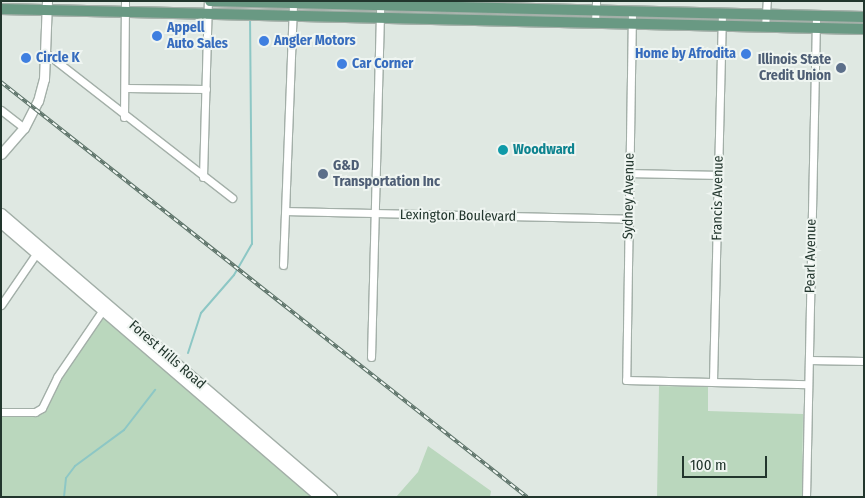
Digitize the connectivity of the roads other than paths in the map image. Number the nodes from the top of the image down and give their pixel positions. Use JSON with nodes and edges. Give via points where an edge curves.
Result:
{"nodes":[{"id":1,"x":209,"y":1,"type":"edge"},
{"id":2,"x":767,"y":1,"type":"edge"},
{"id":3,"x":261,"y":2,"type":"edge"},
{"id":4,"x":293,"y":3,"type":"junction"},
{"id":5,"x":47,"y":5,"type":"edge"},
{"id":6,"x":126,"y":6,"type":"edge"},
{"id":7,"x":1,"y":9,"type":"edge"},
{"id":8,"x":429,"y":9,"type":"edge"},
{"id":9,"x":380,"y":11,"type":"junction"},
{"id":10,"x":596,"y":12,"type":"edge"},
{"id":11,"x":208,"y":13,"type":"junction"},
{"id":12,"x":260,"y":14,"type":"junction"},
{"id":13,"x":722,"y":14,"type":"junction"},
{"id":14,"x":293,"y":15,"type":"junction"},
{"id":15,"x":766,"y":15,"type":"junction"},
{"id":16,"x":816,"y":16,"type":"junction"},
{"id":17,"x":632,"y":17,"type":"junction"},
{"id":18,"x":864,"y":17,"type":"edge"},
{"id":19,"x":722,"y":26,"type":"junction"},
{"id":20,"x":765,"y":28,"type":"junction"},
{"id":21,"x":864,"y":29,"type":"edge"},
{"id":22,"x":815,"y":30,"type":"junction"},
{"id":23,"x":46,"y":53,"type":"junction"},
{"id":24,"x":126,"y":88,"type":"junction"},
{"id":25,"x":206,"y":89,"type":"junction"},
{"id":26,"x":1,"y":110,"type":"edge"},
{"id":27,"x":124,"y":117,"type":"junction"},
{"id":28,"x":24,"y":128,"type":"junction"},
{"id":29,"x":1,"y":154,"type":"edge"},
{"id":30,"x":629,"y":173,"type":"junction"},
{"id":31,"x":718,"y":175,"type":"junction"},
{"id":32,"x":204,"y":177,"type":"junction"},
{"id":33,"x":232,"y":198,"type":"dead end"},
{"id":34,"x":287,"y":211,"type":"junction"},
{"id":35,"x":1,"y":213,"type":"edge"},
{"id":36,"x":375,"y":214,"type":"junction"},
{"id":37,"x":628,"y":219,"type":"junction"},
{"id":38,"x":1,"y":223,"type":"edge"},
{"id":39,"x":39,"y":250,"type":"junction"},
{"id":40,"x":283,"y":265,"type":"dead end"},
{"id":41,"x":1,"y":305,"type":"edge"},
{"id":42,"x":105,"y":306,"type":"junction"},
{"id":43,"x":371,"y":357,"type":"dead end"},
{"id":44,"x":809,"y":360,"type":"junction"},
{"id":45,"x":864,"y":361,"type":"edge"},
{"id":46,"x":713,"y":380,"type":"junction"},
{"id":47,"x":808,"y":384,"type":"junction"},
{"id":48,"x":1,"y":412,"type":"edge"},
{"id":49,"x":302,"y":476,"type":"junction"},
{"id":50,"x":320,"y":497,"type":"edge"},
{"id":51,"x":332,"y":497,"type":"edge"},
{"id":52,"x":806,"y":497,"type":"edge"}],
"edges":[{"from":1,"to":3,"type":"main road"},
{"from":1,"to":11,"type":"street"},
{"from":2,"to":15,"type":"street"},
{"from":3,"to":4,"type":"main road"},
{"from":3,"to":12,"type":"street"},
{"from":4,"to":9,"type":"main road"},
{"from":4,"to":14,"type":"street"},
{"from":5,"to":6,"type":"main road"},
{"from":5,"to":7,"type":"main road"},
{"from":5,"to":23,"type":"street"},
{"from":6,"to":11,"type":"main road"},
{"from":6,"to":24,"type":"street"},
{"from":8,"to":9,"type":"main road"},
{"from":8,"to":10,"type":"main road"},
{"from":9,"to":14,"type":"main road"},
{"from":9,"to":36,"type":"street"},
{"from":10,"to":17,"type":"main road"},
{"from":11,"to":12,"type":"main road"},
{"from":11,"to":25,"type":"street"},
{"from":12,"to":14,"type":"main road"},
{"from":13,"to":15,"type":"main road"},
{"from":13,"to":17,"type":"main road"},
{"from":13,"to":19,"type":"street","name":"Francis Avenue"},
{"from":14,"to":34,"type":"street"},
{"from":15,"to":16,"type":"main road"},
{"from":15,"to":20,"type":"street"},
{"from":16,"to":18,"type":"main road"},
{"from":16,"to":22,"type":"street","name":"Pearl Avenue"},
{"from":17,"to":19,"type":"main road"},
{"from":17,"to":30,"type":"street","name":"Sydney Avenue"},
{"from":19,"to":20,"type":"main road"},
{"from":19,"to":31,"type":"street","name":"Francis Avenue"},
{"from":20,"to":22,"type":"main road"},
{"from":21,"to":22,"type":"main road"},
{"from":22,"to":44,"type":"street","name":"Pearl Avenue"},
{"from":23,"to":27,"type":"street"},
{"from":23,"to":28,"type":"street","via":[[38,101]]},
{"from":24,"to":25,"type":"street"},
{"from":24,"to":27,"type":"street"},
{"from":25,"to":32,"type":"street"},
{"from":26,"to":28,"type":"street"},
{"from":27,"to":32,"type":"street"},
{"from":28,"to":29,"type":"street"},
{"from":30,"to":31,"type":"street"},
{"from":30,"to":37,"type":"street","name":"Sydney Avenue"},
{"from":31,"to":46,"type":"street","name":"Francis Avenue"},
{"from":32,"to":33,"type":"street"},
{"from":34,"to":36,"type":"street","name":"Lexington Boulevard"},
{"from":34,"to":40,"type":"street"},
{"from":35,"to":39,"type":"street","name":"Forest Hills Road"},
{"from":36,"to":37,"type":"street","name":"Lexington Boulevard"},
{"from":36,"to":43,"type":"street"},
{"from":37,"to":46,"type":"street","name":"Sydney Avenue","via":[[626,380]]},
{"from":38,"to":39,"type":"street","name":"Forest Hills Road"},
{"from":39,"to":41,"type":"street"},
{"from":39,"to":42,"type":"street","name":"Forest Hills Road"},
{"from":42,"to":48,"type":"street","via":[[56,377],[42,408],[35,412]]},
{"from":42,"to":49,"type":"street","name":"Forest Hills Road"},
{"from":44,"to":45,"type":"street"},
{"from":44,"to":47,"type":"street","name":"Pearl Avenue"},
{"from":46,"to":47,"type":"street"},
{"from":47,"to":52,"type":"street","name":"Pearl Avenue"},
{"from":49,"to":50,"type":"street","name":"Forest Hills Road"},
{"from":49,"to":51,"type":"street","name":"Forest Hills Road"}]}
